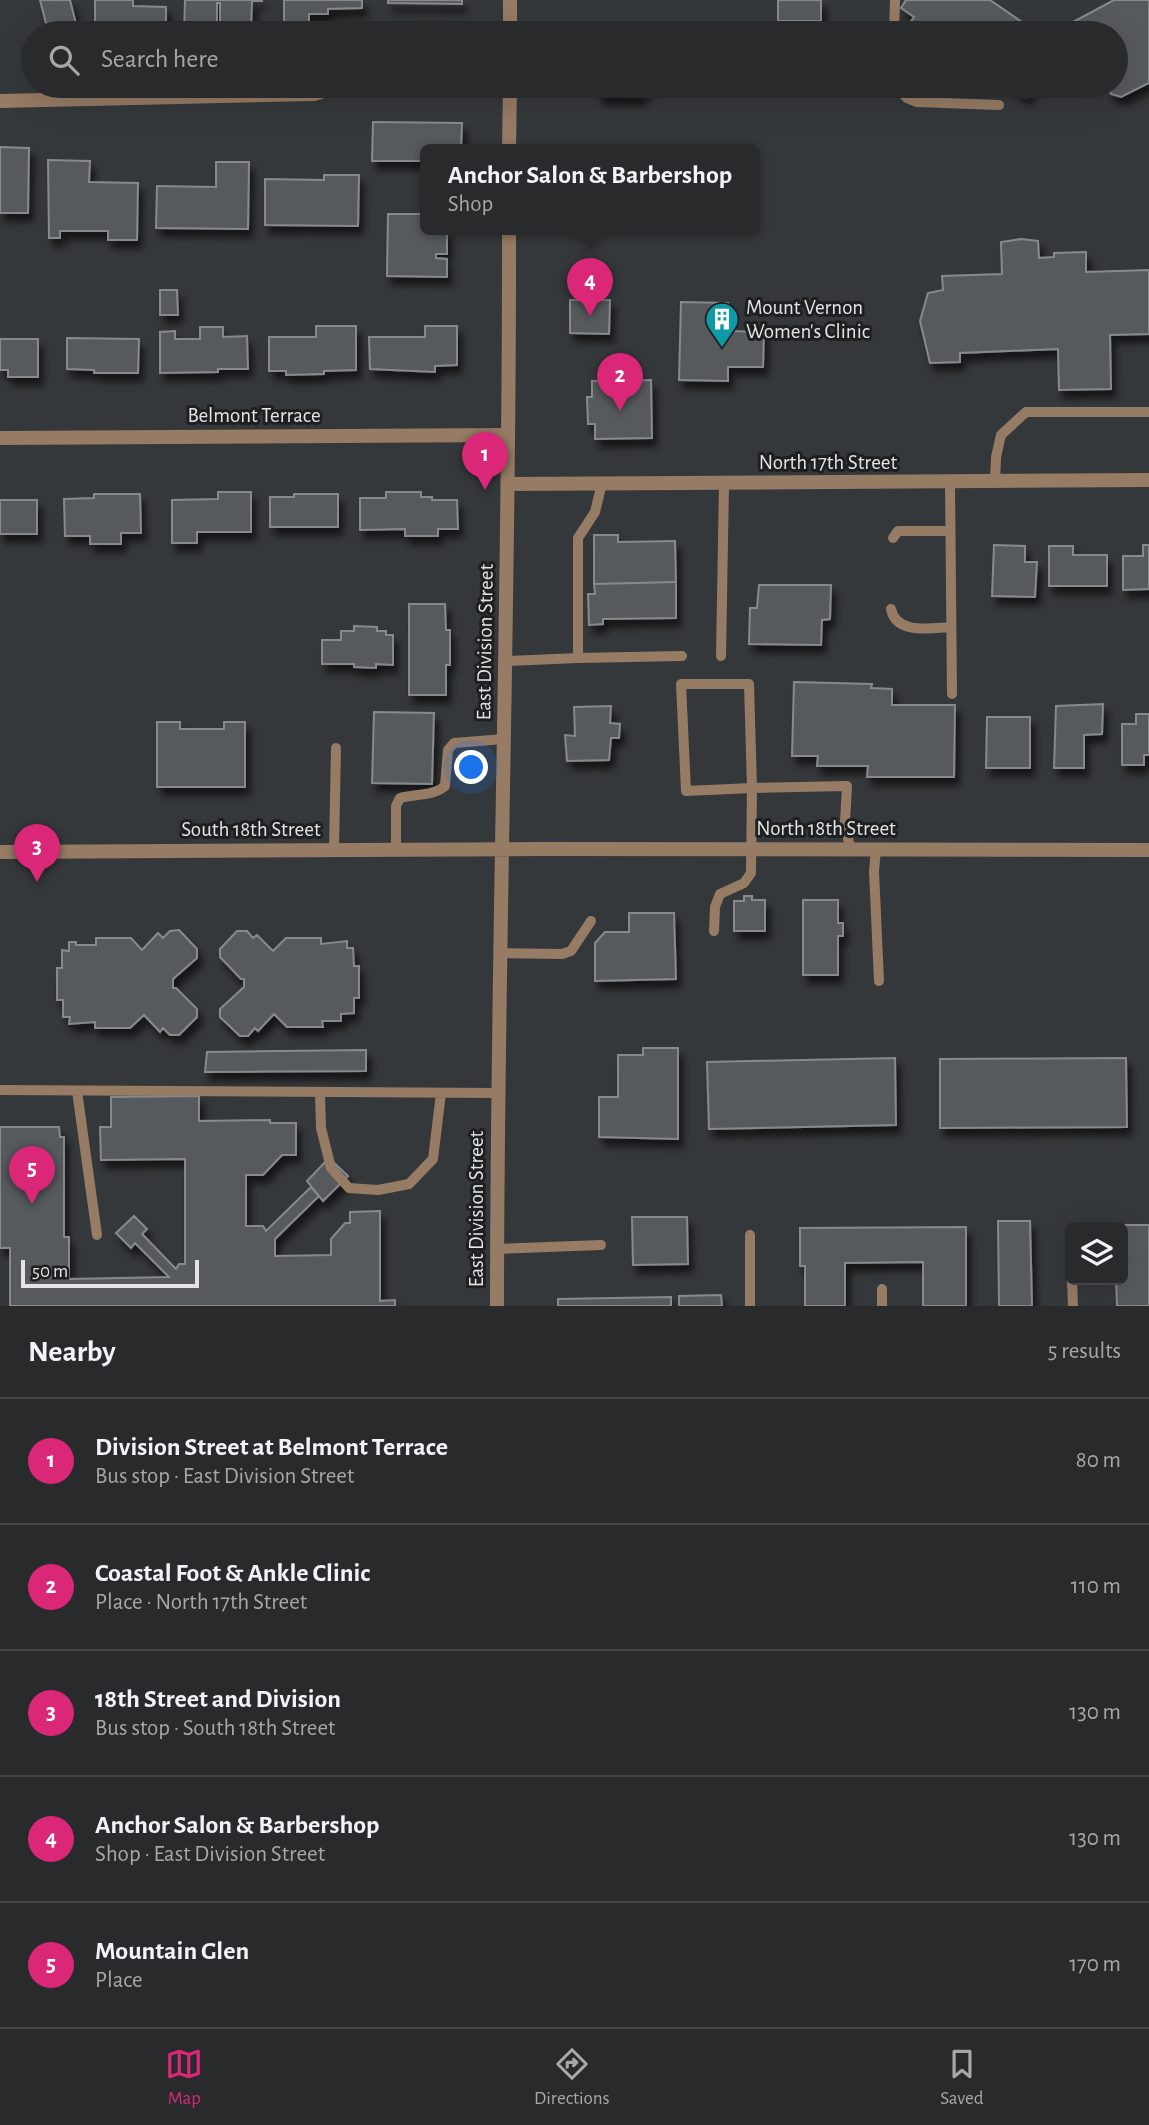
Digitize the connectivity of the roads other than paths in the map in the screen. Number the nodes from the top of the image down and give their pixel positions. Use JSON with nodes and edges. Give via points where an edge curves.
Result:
{"nodes":[{"id":1,"x":510,"y":0,"type":"edge"},
{"id":2,"x":895,"y":0,"type":"edge"},
{"id":3,"x":510,"y":21,"type":"edge"},
{"id":4,"x":894,"y":21,"type":"edge"},
{"id":5,"x":135,"y":98,"type":"edge"},
{"id":6,"x":510,"y":98,"type":"edge"},
{"id":7,"x":907,"y":98,"type":"edge"},
{"id":8,"x":0,"y":101,"type":"edge"},
{"id":9,"x":999,"y":105,"type":"dead end"},
{"id":10,"x":509,"y":144,"type":"edge"},
{"id":11,"x":509,"y":235,"type":"edge"},
{"id":12,"x":1149,"y":412,"type":"edge"},
{"id":13,"x":508,"y":435,"type":"junction"},
{"id":14,"x":0,"y":438,"type":"edge"},
{"id":15,"x":1149,"y":481,"type":"edge"},
{"id":16,"x":601,"y":483,"type":"junction"},
{"id":17,"x":950,"y":483,"type":"junction"},
{"id":18,"x":995,"y":483,"type":"junction"},
{"id":19,"x":508,"y":484,"type":"junction"},
{"id":20,"x":724,"y":484,"type":"junction"},
{"id":21,"x":950,"y":531,"type":"junction"},
{"id":22,"x":893,"y":538,"type":"dead end"},
{"id":23,"x":891,"y":609,"type":"dead end"},
{"id":24,"x":951,"y":627,"type":"junction"},
{"id":25,"x":682,"y":656,"type":"dead end"},
{"id":26,"x":721,"y":656,"type":"dead end"},
{"id":27,"x":578,"y":658,"type":"junction"},
{"id":28,"x":506,"y":660,"type":"junction"},
{"id":29,"x":952,"y":694,"type":"dead end"},
{"id":30,"x":504,"y":739,"type":"junction"},
{"id":31,"x":336,"y":748,"type":"dead end"},
{"id":32,"x":752,"y":788,"type":"junction"},
{"id":33,"x":502,"y":849,"type":"junction"},
{"id":34,"x":753,"y":849,"type":"junction"},
{"id":35,"x":850,"y":849,"type":"junction"},
{"id":36,"x":876,"y":849,"type":"junction"},
{"id":37,"x":334,"y":850,"type":"junction"},
{"id":38,"x":396,"y":850,"type":"junction"},
{"id":39,"x":1149,"y":850,"type":"edge"},
{"id":40,"x":0,"y":852,"type":"edge"},
{"id":41,"x":591,"y":920,"type":"dead end"},
{"id":42,"x":714,"y":931,"type":"dead end"},
{"id":43,"x":500,"y":953,"type":"junction"},
{"id":44,"x":879,"y":981,"type":"dead end"},
{"id":45,"x":0,"y":1090,"type":"edge"},
{"id":46,"x":77,"y":1091,"type":"junction"},
{"id":47,"x":320,"y":1092,"type":"junction"},
{"id":48,"x":441,"y":1093,"type":"junction"},
{"id":49,"x":498,"y":1093,"type":"junction"},
{"id":50,"x":97,"y":1235,"type":"dead end"},
{"id":51,"x":750,"y":1235,"type":"dead end"},
{"id":52,"x":601,"y":1245,"type":"dead end"},
{"id":53,"x":496,"y":1249,"type":"junction"},
{"id":54,"x":1072,"y":1285,"type":"edge"},
{"id":55,"x":882,"y":1289,"type":"dead end"},
{"id":56,"x":496,"y":1306,"type":"edge"},
{"id":57,"x":750,"y":1306,"type":"edge"},
{"id":58,"x":882,"y":1306,"type":"edge"},
{"id":59,"x":1073,"y":1306,"type":"edge"}],
"edges":[{"from":1,"to":3,"type":"street"},
{"from":2,"to":4,"type":"lane"},
{"from":5,"to":8,"type":"street"},
{"from":6,"to":10,"type":"street"},
{"from":7,"to":9,"type":"lane"},
{"from":11,"to":13,"type":"street","name":"East Division Street"},
{"from":12,"to":18,"type":"lane","via":[[1026,412],[1001,435]]},
{"from":13,"to":14,"type":"street","name":"Belmont Terrace"},
{"from":13,"to":19,"type":"street","name":"East Division Street"},
{"from":15,"to":18,"type":"street","name":"North 17th Street"},
{"from":16,"to":19,"type":"street","name":"North 17th Street"},
{"from":16,"to":20,"type":"street","name":"North 17th Street"},
{"from":16,"to":27,"type":"lane","via":[[595,513],[578,538]]},
{"from":17,"to":18,"type":"street","name":"North 17th Street"},
{"from":17,"to":20,"type":"street","name":"North 17th Street"},
{"from":17,"to":21,"type":"lane"},
{"from":19,"to":28,"type":"street","name":"East Division Street"},
{"from":20,"to":26,"type":"lane"},
{"from":21,"to":22,"type":"lane","via":[[898,531]]},
{"from":21,"to":24,"type":"lane"},
{"from":23,"to":24,"type":"lane","via":[[901,625]]},
{"from":24,"to":29,"type":"lane"},
{"from":25,"to":27,"type":"lane"},
{"from":27,"to":28,"type":"lane"},
{"from":28,"to":30,"type":"street","name":"East Division Street"},
{"from":30,"to":33,"type":"street","name":"East Division Street"},
{"from":30,"to":38,"type":"lane","via":[[454,743],[448,750],[445,786],[400,798]]},
{"from":31,"to":37,"type":"lane"},
{"from":32,"to":32,"type":"lane","via":[[749,684],[681,684],[686,791]]},
{"from":32,"to":34,"type":"lane"},
{"from":32,"to":35,"type":"lane","via":[[847,786],[845,822]]},
{"from":33,"to":34,"type":"street","name":"North 18th Street"},
{"from":33,"to":38,"type":"street","name":"South 18th Street"},
{"from":33,"to":43,"type":"street","name":"East Division Street"},
{"from":34,"to":35,"type":"street","name":"North 18th Street"},
{"from":34,"to":42,"type":"lane","via":[[751,873],[744,883],[720,894]]},
{"from":35,"to":36,"type":"street","name":"North 18th Street"},
{"from":36,"to":39,"type":"street","name":"North 18th Street"},
{"from":36,"to":44,"type":"lane"},
{"from":37,"to":38,"type":"street","name":"South 18th Street"},
{"from":37,"to":40,"type":"street","name":"South 18th Street"},
{"from":41,"to":43,"type":"lane","via":[[571,951]]},
{"from":43,"to":49,"type":"street","name":"East Division Street"},
{"from":45,"to":46,"type":"lane"},
{"from":46,"to":47,"type":"lane"},
{"from":46,"to":50,"type":"lane"},
{"from":47,"to":48,"type":"lane"},
{"from":47,"to":48,"type":"lane","via":[[321,1128],[331,1168],[349,1188],[378,1190],[409,1184],[433,1158]]},
{"from":48,"to":49,"type":"lane"},
{"from":49,"to":53,"type":"street","name":"East Division Street"},
{"from":51,"to":57,"type":"lane"},
{"from":52,"to":53,"type":"lane"},
{"from":53,"to":56,"type":"street","name":"East Division Street"},
{"from":54,"to":59,"type":"lane"},
{"from":55,"to":58,"type":"lane"}]}
